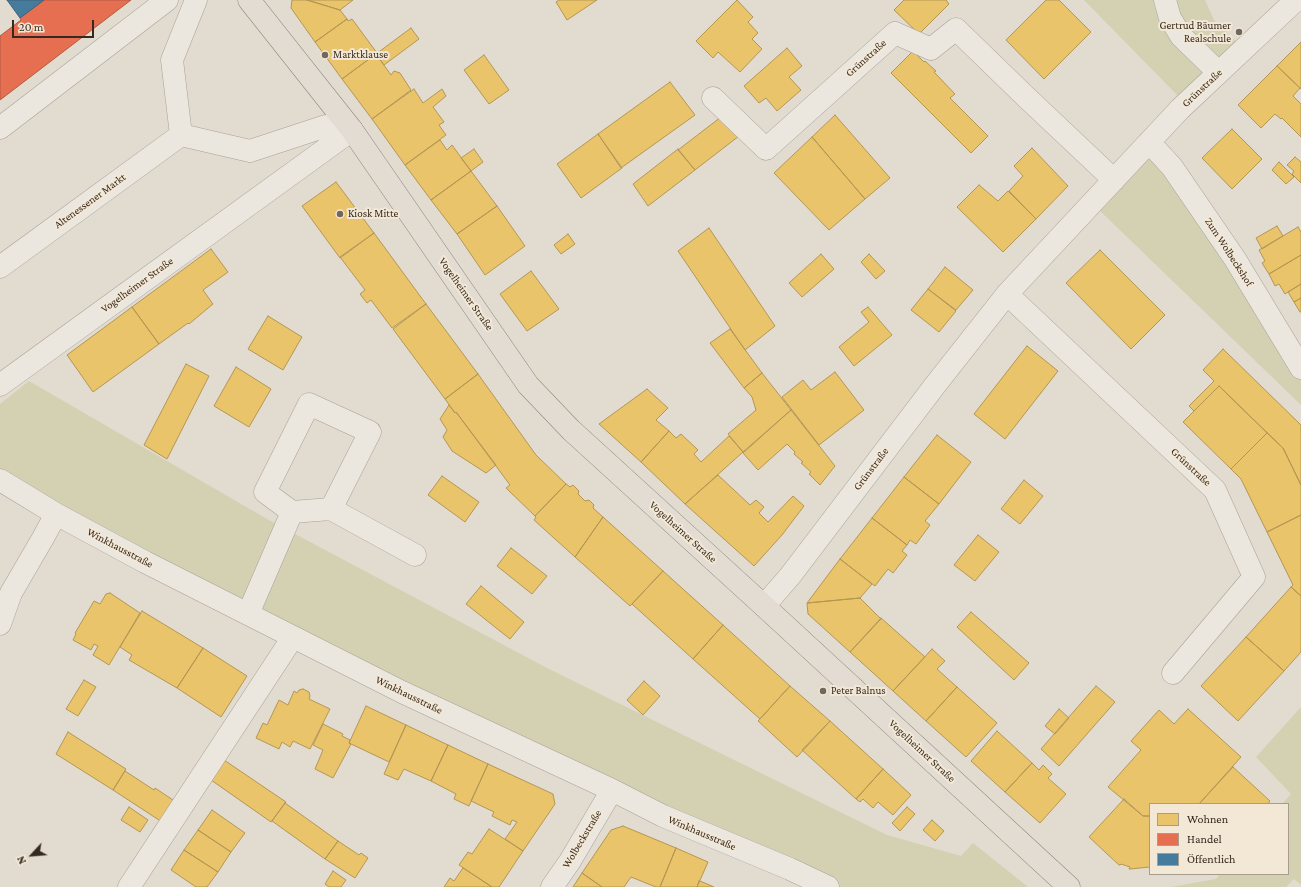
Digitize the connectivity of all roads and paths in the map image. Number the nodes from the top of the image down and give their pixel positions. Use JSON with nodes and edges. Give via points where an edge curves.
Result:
{"nodes":[{"id":1,"x":167,"y":0,"type":"edge"},
{"id":2,"x":196,"y":0,"type":"edge"},
{"id":3,"x":249,"y":0,"type":"edge"},
{"id":4,"x":1165,"y":0,"type":"edge"},
{"id":5,"x":1296,"y":0,"type":"edge"},
{"id":6,"x":1218,"y":72,"type":"junction"},
{"id":7,"x":713,"y":98,"type":"dead end"},
{"id":8,"x":326,"y":126,"type":"dead end"},
{"id":9,"x":0,"y":128,"type":"edge"},
{"id":10,"x":352,"y":130,"type":"junction"},
{"id":11,"x":181,"y":135,"type":"junction"},
{"id":12,"x":1149,"y":142,"type":"junction"},
{"id":13,"x":1114,"y":180,"type":"junction"},
{"id":14,"x":0,"y":267,"type":"edge"},
{"id":15,"x":1007,"y":294,"type":"junction"},
{"id":16,"x":1301,"y":368,"type":"edge"},
{"id":17,"x":0,"y":385,"type":"edge"},
{"id":18,"x":0,"y":480,"type":"edge"},
{"id":19,"x":331,"y":509,"type":"junction"},
{"id":20,"x":292,"y":512,"type":"junction"},
{"id":21,"x":56,"y":514,"type":"junction"},
{"id":22,"x":415,"y":554,"type":"dead end"},
{"id":23,"x":7,"y":591,"type":"edge"},
{"id":24,"x":764,"y":606,"type":"junction"},
{"id":25,"x":248,"y":614,"type":"junction"},
{"id":26,"x":0,"y":624,"type":"edge"},
{"id":27,"x":294,"y":637,"type":"junction"},
{"id":28,"x":1173,"y":673,"type":"dead end"},
{"id":29,"x":612,"y":790,"type":"junction"},
{"id":30,"x":129,"y":887,"type":"edge"},
{"id":31,"x":552,"y":887,"type":"edge"},
{"id":32,"x":828,"y":887,"type":"edge"},
{"id":33,"x":1069,"y":887,"type":"edge"}],
"edges":[{"from":1,"to":9,"type":"street"},
{"from":2,"to":11,"type":"street","via":[[172,60]]},
{"from":3,"to":10,"type":"main road","name":"Vogelheimer Straße"},
{"from":4,"to":6,"type":"street","via":[[1170,18],[1181,36]]},
{"from":5,"to":6,"type":"street","name":"Grünstraße"},
{"from":6,"to":12,"type":"street","name":"Grünstraße"},
{"from":7,"to":13,"type":"street","name":"Grünstraße","via":[[766,149],[895,33],[932,49],[956,29]]},
{"from":8,"to":11,"type":"street","via":[[250,151]]},
{"from":10,"to":17,"type":"street","name":"Vogelheimer Straße"},
{"from":10,"to":24,"type":"main road","name":"Vogelheimer Straße","via":[[528,385],[571,430]]},
{"from":11,"to":14,"type":"street","name":"Altenessener Markt"},
{"from":12,"to":13,"type":"street","name":"Grünstraße"},
{"from":12,"to":16,"type":"street","name":"Zum Wolbeckshof","via":[[1172,167],[1235,259]]},
{"from":13,"to":15,"type":"street","name":"Grünstraße"},
{"from":15,"to":24,"type":"street","name":"Grünstraße","via":[[790,576]]},
{"from":15,"to":28,"type":"street","name":"Grünstraße","via":[[1215,490],[1254,577]]},
{"from":18,"to":21,"type":"street","name":"Winkhausstraße"},
{"from":19,"to":20,"type":"street"},
{"from":19,"to":20,"type":"street","via":[[370,432],[309,404],[265,492]]},
{"from":19,"to":22,"type":"street"},
{"from":20,"to":25,"type":"street"},
{"from":21,"to":23,"type":"street"},
{"from":21,"to":25,"type":"street","name":"Winkhausstraße"},
{"from":23,"to":26,"type":"street"},
{"from":24,"to":33,"type":"main road","name":"Vogelheimer Straße"},
{"from":25,"to":27,"type":"street","name":"Winkhausstraße"},
{"from":27,"to":29,"type":"street","name":"Winkhausstraße","via":[[402,692]]},
{"from":27,"to":30,"type":"street"},
{"from":29,"to":31,"type":"street","name":"Wolbeckstraße"},
{"from":29,"to":32,"type":"street","name":"Winkhausstraße","via":[[662,816]]}]}
